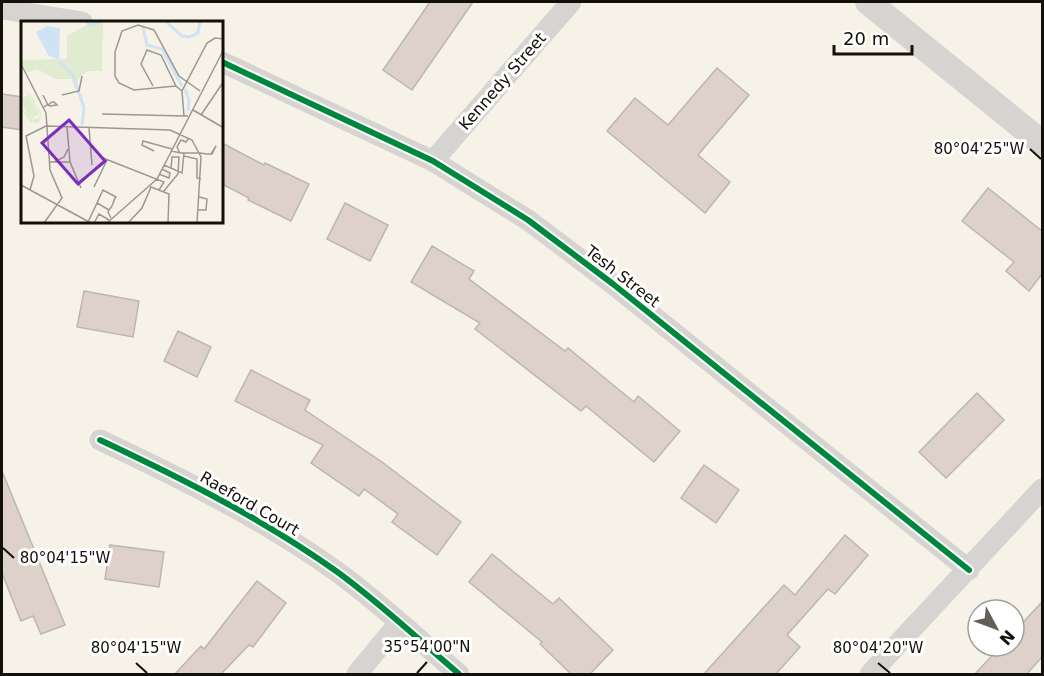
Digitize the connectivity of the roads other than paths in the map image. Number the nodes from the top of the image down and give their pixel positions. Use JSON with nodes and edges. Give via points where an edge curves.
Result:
{"nodes":[{"id":1,"x":571,"y":2,"type":"edge"},
{"id":2,"x":867,"y":2,"type":"edge"},
{"id":3,"x":2,"y":9,"type":"edge"},
{"id":4,"x":76,"y":21,"type":"edge"},
{"id":5,"x":224,"y":63,"type":"edge"},
{"id":6,"x":1042,"y":144,"type":"edge"},
{"id":7,"x":433,"y":161,"type":"junction"},
{"id":8,"x":100,"y":440,"type":"dead end"},
{"id":9,"x":1042,"y":489,"type":"edge"},
{"id":10,"x":969,"y":570,"type":"junction"},
{"id":11,"x":399,"y":623,"type":"junction"},
{"id":12,"x":357,"y":675,"type":"edge"},
{"id":13,"x":459,"y":675,"type":"edge"},
{"id":14,"x":870,"y":675,"type":"edge"}],
"edges":[{"from":1,"to":7,"type":"street","name":"Kennedy Street"},
{"from":2,"to":6,"type":"street"},
{"from":3,"to":4,"type":"street"},
{"from":5,"to":7,"type":"street","name":"Tesh Street"},
{"from":7,"to":10,"type":"street","name":"Tesh Street","via":[[528,220],[613,284]]},
{"from":8,"to":11,"type":"street","name":"Raeford Court","via":[[173,474],[274,531],[337,572]]},
{"from":9,"to":10,"type":"street"},
{"from":10,"to":14,"type":"street"},
{"from":11,"to":12,"type":"street"},
{"from":11,"to":13,"type":"street","name":"Raeford Court"}]}
